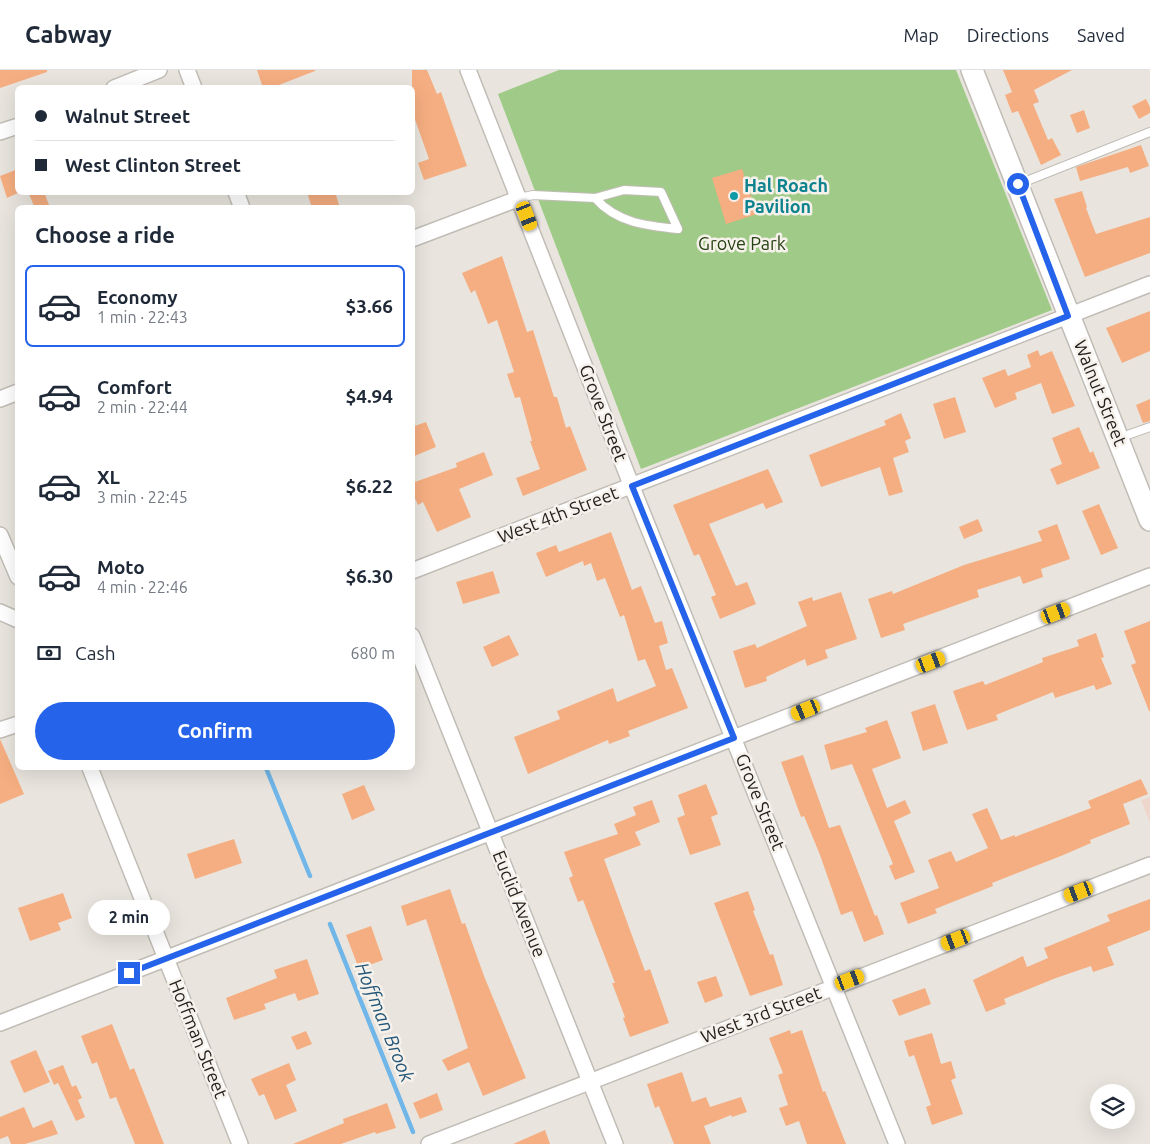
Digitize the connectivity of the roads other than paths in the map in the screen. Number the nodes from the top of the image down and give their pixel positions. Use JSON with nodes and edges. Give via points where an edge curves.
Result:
{"nodes":[{"id":1,"x":159,"y":70,"type":"edge"},
{"id":2,"x":187,"y":70,"type":"edge"},
{"id":3,"x":468,"y":70,"type":"edge"},
{"id":4,"x":972,"y":70,"type":"edge"},
{"id":5,"x":122,"y":85,"type":"edge"},
{"id":6,"x":193,"y":85,"type":"edge"},
{"id":7,"x":15,"y":127,"type":"edge"},
{"id":8,"x":0,"y":132,"type":"edge"},
{"id":9,"x":1150,"y":132,"type":"edge"},
{"id":10,"x":1018,"y":184,"type":"junction"},
{"id":11,"x":520,"y":198,"type":"junction"},
{"id":12,"x":594,"y":198,"type":"junction"},
{"id":13,"x":415,"y":238,"type":"edge"},
{"id":14,"x":1150,"y":284,"type":"edge"},
{"id":15,"x":1068,"y":316,"type":"junction"},
{"id":16,"x":15,"y":393,"type":"edge"},
{"id":17,"x":0,"y":399,"type":"edge"},
{"id":18,"x":1150,"y":426,"type":"edge"},
{"id":19,"x":1119,"y":439,"type":"junction"},
{"id":20,"x":632,"y":486,"type":"junction"},
{"id":21,"x":1150,"y":520,"type":"edge"},
{"id":22,"x":0,"y":535,"type":"edge"},
{"id":23,"x":15,"y":570,"type":"edge"},
{"id":24,"x":415,"y":570,"type":"edge"},
{"id":25,"x":1150,"y":576,"type":"edge"},
{"id":26,"x":0,"y":612,"type":"edge"},
{"id":27,"x":15,"y":619,"type":"edge"},
{"id":28,"x":415,"y":643,"type":"edge"},
{"id":29,"x":15,"y":725,"type":"edge"},
{"id":30,"x":0,"y":730,"type":"edge"},
{"id":31,"x":734,"y":738,"type":"junction"},
{"id":32,"x":91,"y":770,"type":"edge"},
{"id":33,"x":491,"y":832,"type":"junction"},
{"id":34,"x":1150,"y":865,"type":"edge"},
{"id":35,"x":166,"y":958,"type":"junction"},
{"id":36,"x":835,"y":986,"type":"junction"},
{"id":37,"x":0,"y":1023,"type":"edge"},
{"id":38,"x":589,"y":1081,"type":"junction"},
{"id":39,"x":240,"y":1144,"type":"edge"},
{"id":40,"x":429,"y":1144,"type":"edge"},
{"id":41,"x":615,"y":1144,"type":"edge"},
{"id":42,"x":897,"y":1144,"type":"edge"}],
"edges":[{"from":1,"to":5,"type":"street"},
{"from":2,"to":6,"type":"street"},
{"from":3,"to":11,"type":"street","name":"Grove Street"},
{"from":4,"to":10,"type":"street","name":"Walnut Street"},
{"from":7,"to":8,"type":"street"},
{"from":9,"to":10,"type":"lane"},
{"from":10,"to":15,"type":"street","name":"Walnut Street"},
{"from":11,"to":12,"type":"lane","via":[[533,195]]},
{"from":11,"to":13,"type":"street"},
{"from":11,"to":20,"type":"street","name":"Grove Street"},
{"from":12,"to":12,"type":"lane","via":[[624,190],[661,192],[678,229],[640,226],[602,207]]},
{"from":14,"to":15,"type":"street","name":"West 4th Street"},
{"from":15,"to":19,"type":"street","name":"Walnut Street"},
{"from":15,"to":20,"type":"street","name":"West 4th Street"},
{"from":16,"to":17,"type":"street"},
{"from":18,"to":19,"type":"lane"},
{"from":19,"to":21,"type":"street","name":"Walnut Street"},
{"from":20,"to":24,"type":"street","name":"West 4th Street"},
{"from":20,"to":31,"type":"street","name":"Grove Street"},
{"from":22,"to":23,"type":"street"},
{"from":25,"to":31,"type":"street"},
{"from":26,"to":27,"type":"street"},
{"from":28,"to":33,"type":"street","name":"Euclid Avenue"},
{"from":29,"to":30,"type":"street"},
{"from":31,"to":33,"type":"street"},
{"from":31,"to":36,"type":"street","name":"Grove Street"},
{"from":32,"to":35,"type":"street","name":"Hoffman Street"},
{"from":33,"to":35,"type":"street"},
{"from":33,"to":38,"type":"street","name":"Euclid Avenue"},
{"from":34,"to":36,"type":"street","name":"West 3rd Street"},
{"from":35,"to":37,"type":"street"},
{"from":35,"to":39,"type":"street","name":"Hoffman Street"},
{"from":36,"to":38,"type":"street","name":"West 3rd Street"},
{"from":36,"to":42,"type":"street","name":"Grove Street"},
{"from":38,"to":40,"type":"street","name":"West 3rd Street"},
{"from":38,"to":41,"type":"street","name":"Euclid Avenue"}]}
